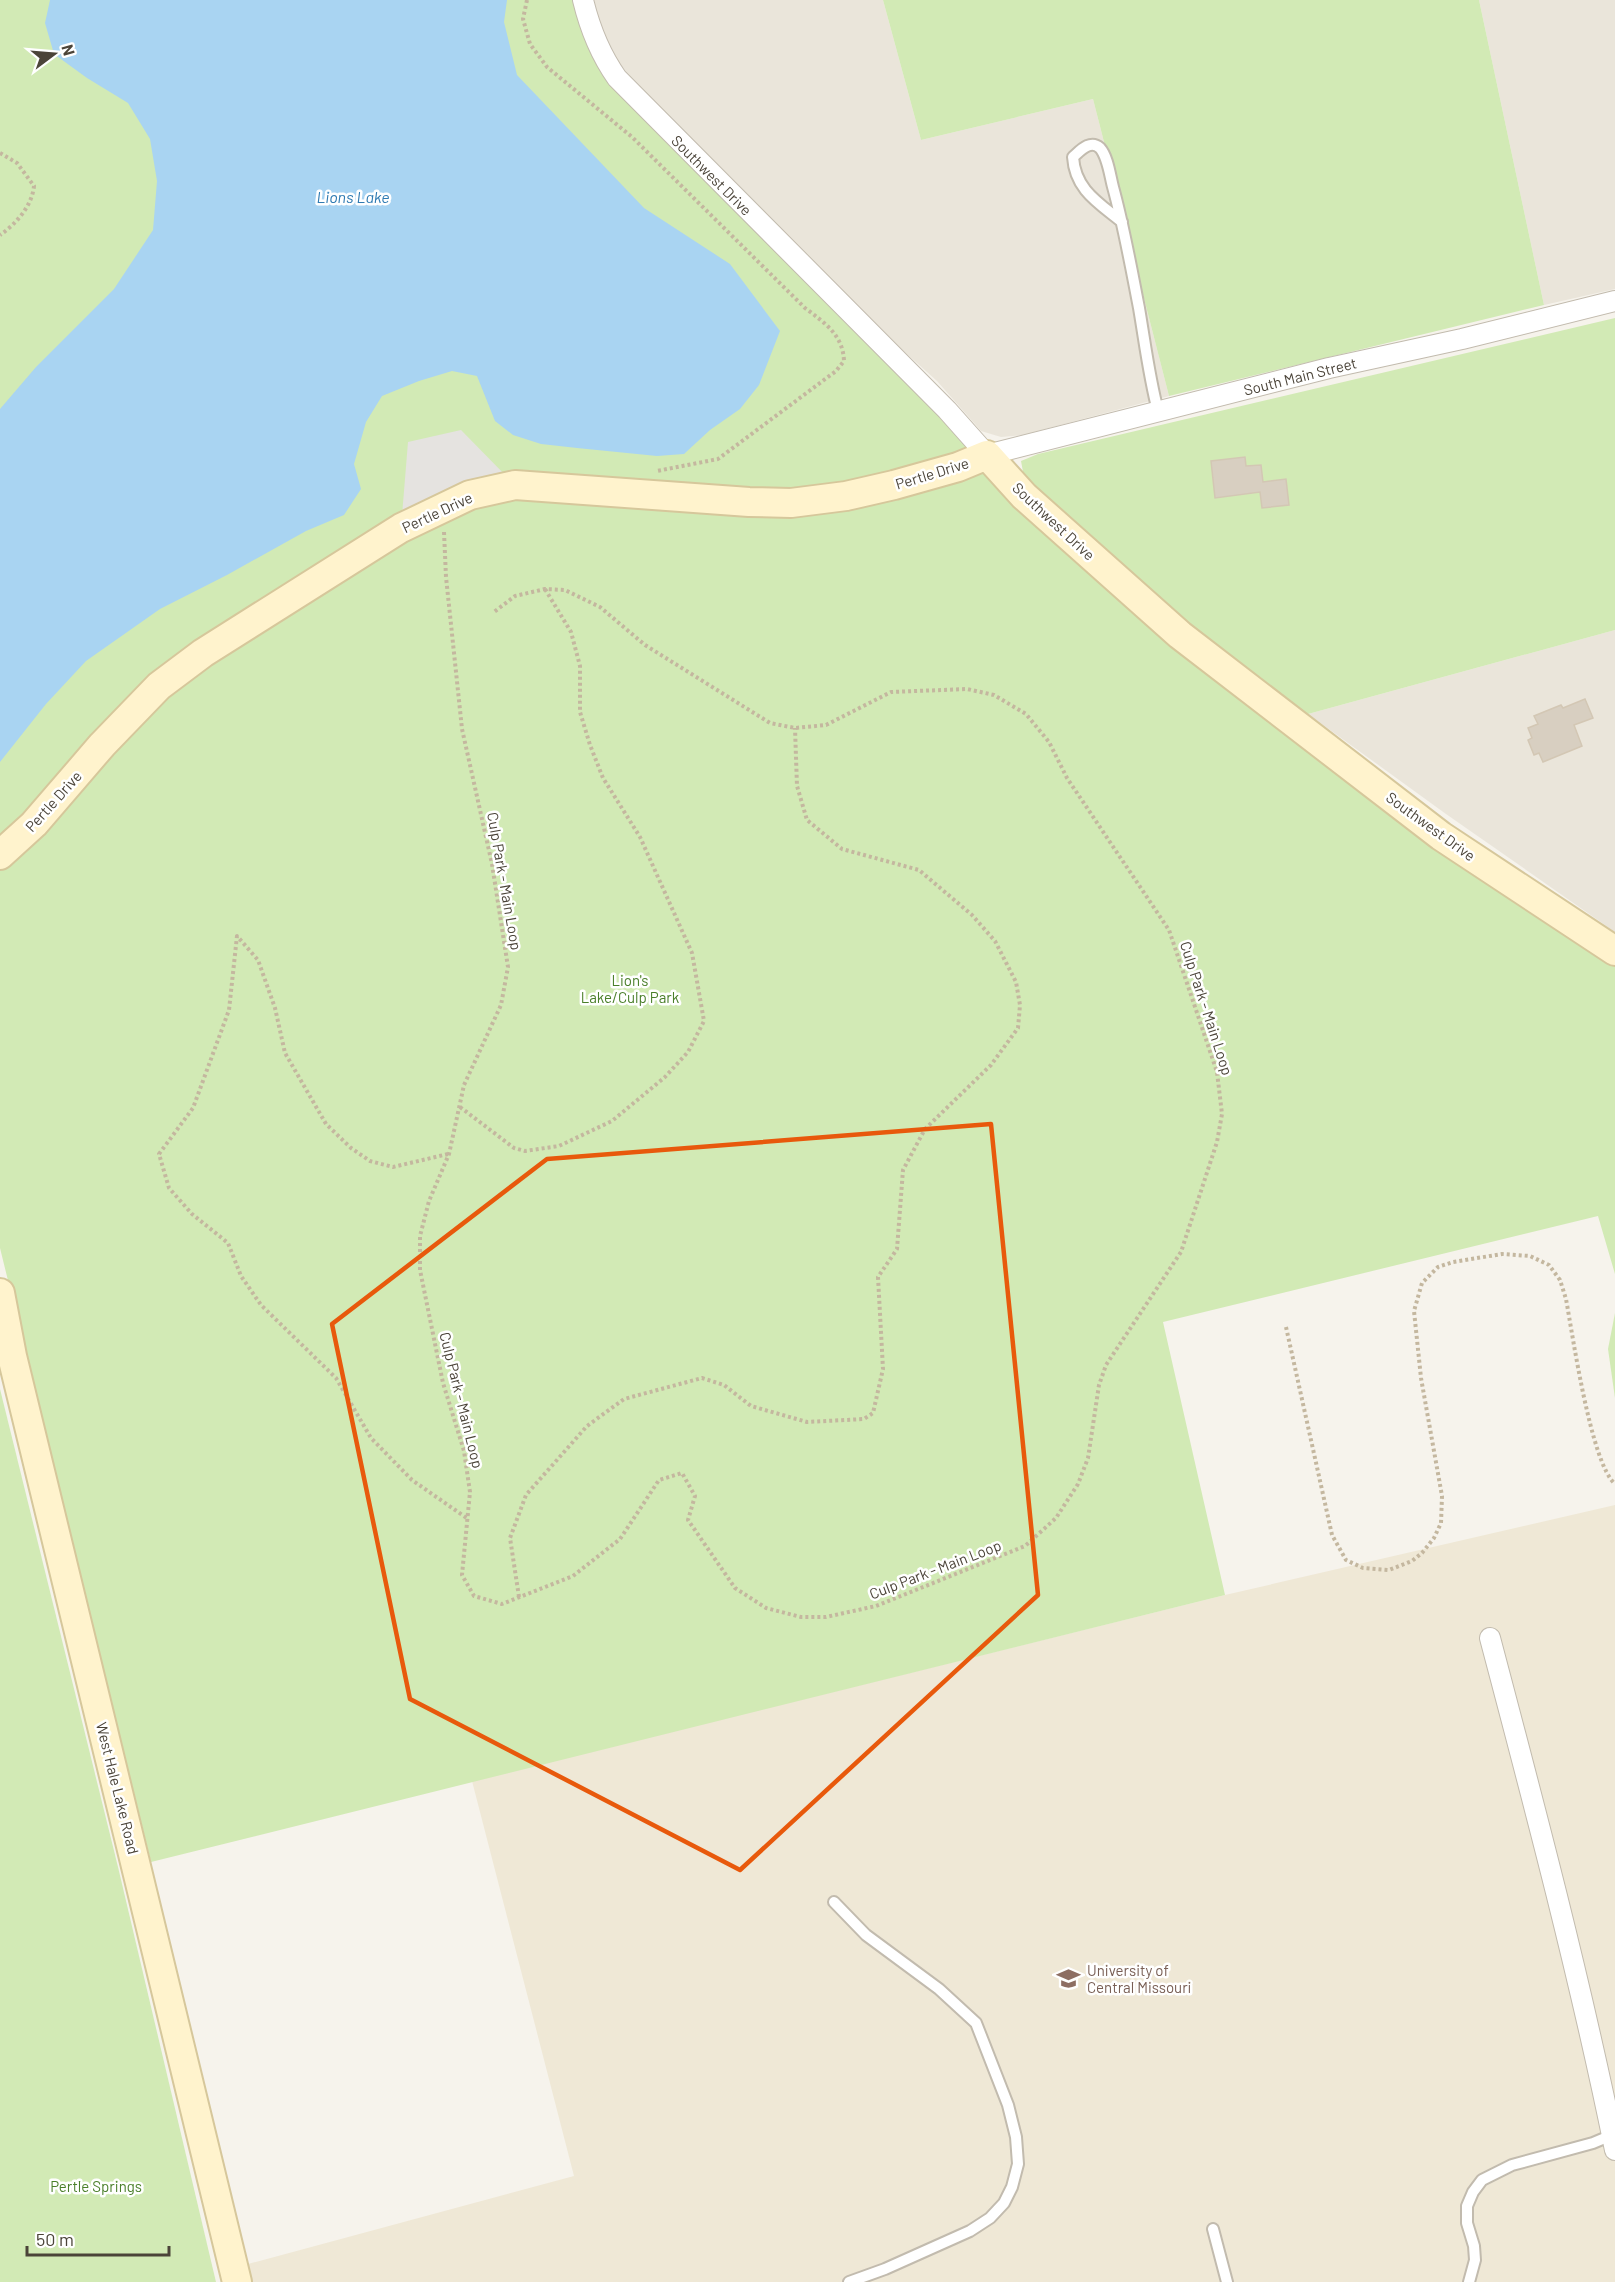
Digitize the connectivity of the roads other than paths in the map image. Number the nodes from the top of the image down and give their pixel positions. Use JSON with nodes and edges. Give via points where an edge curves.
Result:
{"nodes":[{"id":1,"x":587,"y":2,"type":"edge"},
{"id":2,"x":1122,"y":222,"type":"junction"},
{"id":3,"x":1615,"y":301,"type":"edge"},
{"id":4,"x":1158,"y":411,"type":"junction"},
{"id":5,"x":987,"y":455,"type":"junction"},
{"id":6,"x":0,"y":855,"type":"edge"},
{"id":7,"x":1615,"y":951,"type":"edge"},
{"id":8,"x":0,"y":1293,"type":"edge"},
{"id":9,"x":1490,"y":1638,"type":"dead end"},
{"id":10,"x":834,"y":1902,"type":"dead end"},
{"id":11,"x":1614,"y":2139,"type":"edge"},
{"id":12,"x":1214,"y":2229,"type":"dead end"},
{"id":13,"x":237,"y":2282,"type":"edge"},
{"id":14,"x":849,"y":2282,"type":"edge"},
{"id":15,"x":1227,"y":2282,"type":"edge"},
{"id":16,"x":1469,"y":2282,"type":"edge"}],
"edges":[{"from":1,"to":5,"type":"street","name":"Southwest Drive","via":[[591,28],[616,78]]},
{"from":2,"to":2,"type":"lane","via":[[1101,149],[1085,146],[1073,157],[1081,186]]},
{"from":2,"to":4,"type":"lane"},
{"from":3,"to":4,"type":"street","name":"South Main Street"},
{"from":4,"to":5,"type":"street","name":"South Main Street"},
{"from":5,"to":6,"type":"street","name":"Pertle Drive","via":[[894,485],[846,496],[791,502],[515,485],[470,495],[381,541],[203,653],[159,686],[34,824]]},
{"from":5,"to":7,"type":"street","name":"Southwest Drive","via":[[1024,496],[1180,635],[1442,837]]},
{"from":8,"to":13,"type":"street","name":"West Hale Lake Road","via":[[12,1356]]},
{"from":9,"to":11,"type":"street","via":[[1552,1875]]},
{"from":10,"to":14,"type":"lane","via":[[866,1935],[939,1989],[976,2023],[1008,2105],[1018,2164],[1004,2203],[990,2218],[970,2231]]},
{"from":11,"to":16,"type":"lane","via":[[1512,2166],[1482,2180],[1467,2206],[1474,2253]]},
{"from":12,"to":15,"type":"lane"}]}
